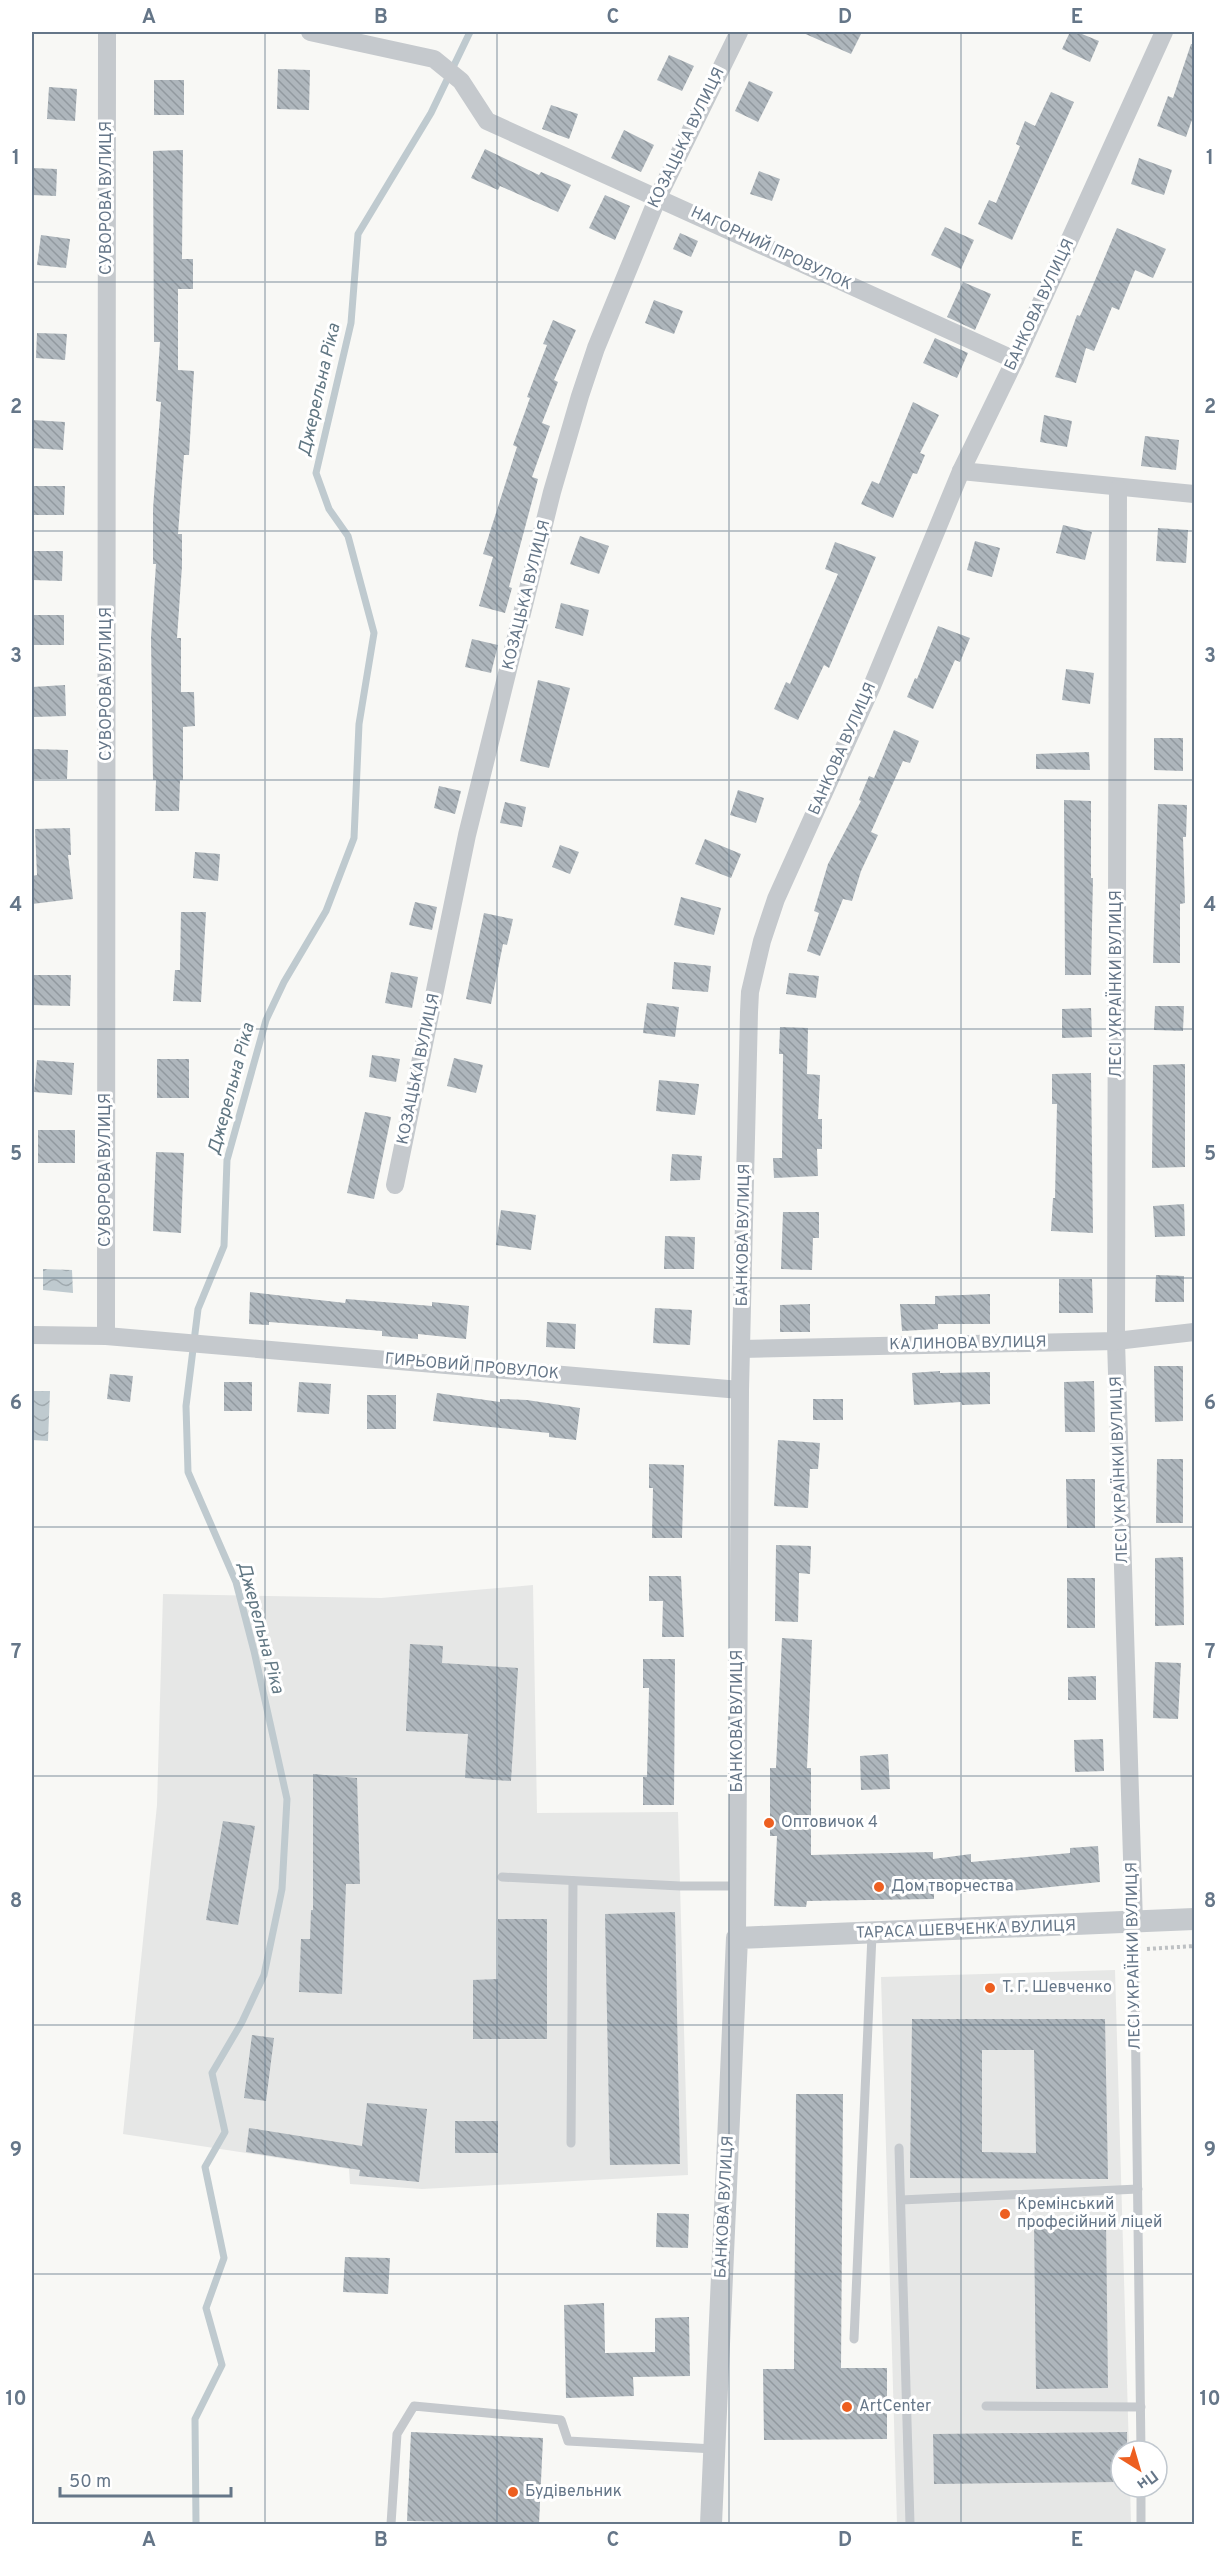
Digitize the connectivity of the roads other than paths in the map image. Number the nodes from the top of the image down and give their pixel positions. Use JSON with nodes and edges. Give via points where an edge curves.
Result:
{"nodes":[{"id":1,"x":106,"y":32,"type":"edge"},
{"id":2,"x":310,"y":32,"type":"edge"},
{"id":3,"x":739,"y":32,"type":"edge"},
{"id":4,"x":1164,"y":32,"type":"edge"},
{"id":5,"x":658,"y":197,"type":"junction"},
{"id":6,"x":1015,"y":360,"type":"junction"},
{"id":7,"x":961,"y":471,"type":"junction"},
{"id":8,"x":1118,"y":489,"type":"junction"},
{"id":9,"x":1194,"y":494,"type":"edge"},
{"id":10,"x":395,"y":1185,"type":"dead end"},
{"id":11,"x":1194,"y":1332,"type":"edge"},
{"id":12,"x":32,"y":1335,"type":"edge"},
{"id":13,"x":106,"y":1335,"type":"junction"},
{"id":14,"x":1116,"y":1341,"type":"junction"},
{"id":15,"x":741,"y":1350,"type":"junction"},
{"id":16,"x":740,"y":1390,"type":"junction"},
{"id":17,"x":502,"y":1876,"type":"dead end"},
{"id":18,"x":573,"y":1881,"type":"junction"},
{"id":19,"x":737,"y":1886,"type":"junction"},
{"id":20,"x":1194,"y":1918,"type":"edge"},
{"id":21,"x":1134,"y":1923,"type":"junction"},
{"id":22,"x":872,"y":1935,"type":"junction"},
{"id":23,"x":737,"y":1938,"type":"junction"},
{"id":24,"x":571,"y":2143,"type":"dead end"},
{"id":25,"x":899,"y":2148,"type":"dead end"},
{"id":26,"x":1138,"y":2189,"type":"junction"},
{"id":27,"x":901,"y":2200,"type":"junction"},
{"id":28,"x":854,"y":2339,"type":"dead end"},
{"id":29,"x":986,"y":2406,"type":"dead end"},
{"id":30,"x":1141,"y":2407,"type":"junction"},
{"id":31,"x":1141,"y":2439,"type":"edge"},
{"id":32,"x":714,"y":2449,"type":"junction"},
{"id":33,"x":1141,"y":2499,"type":"edge"},
{"id":34,"x":391,"y":2524,"type":"edge"},
{"id":35,"x":711,"y":2524,"type":"edge"},
{"id":36,"x":910,"y":2524,"type":"edge"},
{"id":37,"x":1141,"y":2524,"type":"edge"}],
"edges":[{"from":1,"to":13,"type":"street","name":"СУВОРОВА ВУЛИЦЯ"},
{"from":2,"to":5,"type":"street","name":"НАГОРНИЙ ПРОВУЛОК","via":[[434,59],[461,81],[487,121]]},
{"from":3,"to":5,"type":"street","name":"КОЗАЦЬКА ВУЛИЦЯ"},
{"from":4,"to":6,"type":"street","name":"БАНКОВА ВУЛИЦЯ"},
{"from":5,"to":6,"type":"street","name":"НАГОРНИЙ ПРОВУЛОК"},
{"from":5,"to":10,"type":"street","name":"КОЗАЦЬКА ВУЛИЦЯ","via":[[596,348],[552,492],[467,835]]},
{"from":6,"to":7,"type":"street","name":"БАНКОВА ВУЛИЦЯ"},
{"from":7,"to":8,"type":"street"},
{"from":7,"to":15,"type":"street","name":"БАНКОВА ВУЛИЦЯ","via":[[872,686],[776,899],[762,941],[750,992]]},
{"from":8,"to":9,"type":"street"},
{"from":8,"to":14,"type":"street","name":"ЛЕСІ УКРАЇНКИ ВУЛИЦЯ"},
{"from":11,"to":14,"type":"street","name":"КАЛИНОВА ВУЛИЦЯ"},
{"from":12,"to":13,"type":"street"},
{"from":13,"to":16,"type":"street","name":"ГИРЬОВИЙ ПРОВУЛОК"},
{"from":14,"to":15,"type":"street","name":"КАЛИНОВА ВУЛИЦЯ"},
{"from":14,"to":21,"type":"street","name":"ЛЕСІ УКРАЇНКИ ВУЛИЦЯ"},
{"from":15,"to":16,"type":"street","name":"БАНКОВА ВУЛИЦЯ"},
{"from":16,"to":19,"type":"street","name":"БАНКОВА ВУЛИЦЯ"},
{"from":17,"to":18,"type":"lane"},
{"from":18,"to":19,"type":"lane"},
{"from":18,"to":24,"type":"lane"},
{"from":19,"to":23,"type":"street","name":"БАНКОВА ВУЛИЦЯ"},
{"from":20,"to":21,"type":"street","name":"ТАРАСА ШЕВЧЕНКА ВУЛИЦЯ"},
{"from":21,"to":22,"type":"street","name":"ТАРАСА ШЕВЧЕНКА ВУЛИЦЯ"},
{"from":21,"to":26,"type":"lane","name":"ЛЕСІ УКРАЇНКИ ВУЛИЦЯ"},
{"from":22,"to":23,"type":"street","name":"ТАРАСА ШЕВЧЕНКА ВУЛИЦЯ"},
{"from":22,"to":28,"type":"lane"},
{"from":23,"to":32,"type":"street","name":"БАНКОВА ВУЛИЦЯ"},
{"from":25,"to":27,"type":"lane"},
{"from":26,"to":27,"type":"lane"},
{"from":26,"to":30,"type":"lane","name":"ЛЕСІ УКРАЇНКИ ВУЛИЦЯ"},
{"from":27,"to":36,"type":"lane"},
{"from":29,"to":30,"type":"lane"},
{"from":30,"to":31,"type":"lane","name":"ЛЕСІ УКРАЇНКИ ВУЛИЦЯ"},
{"from":32,"to":34,"type":"lane","via":[[568,2441],[561,2420],[414,2406],[397,2434]]},
{"from":32,"to":35,"type":"street","name":"БАНКОВА ВУЛИЦЯ"},
{"from":33,"to":37,"type":"lane"}]}
